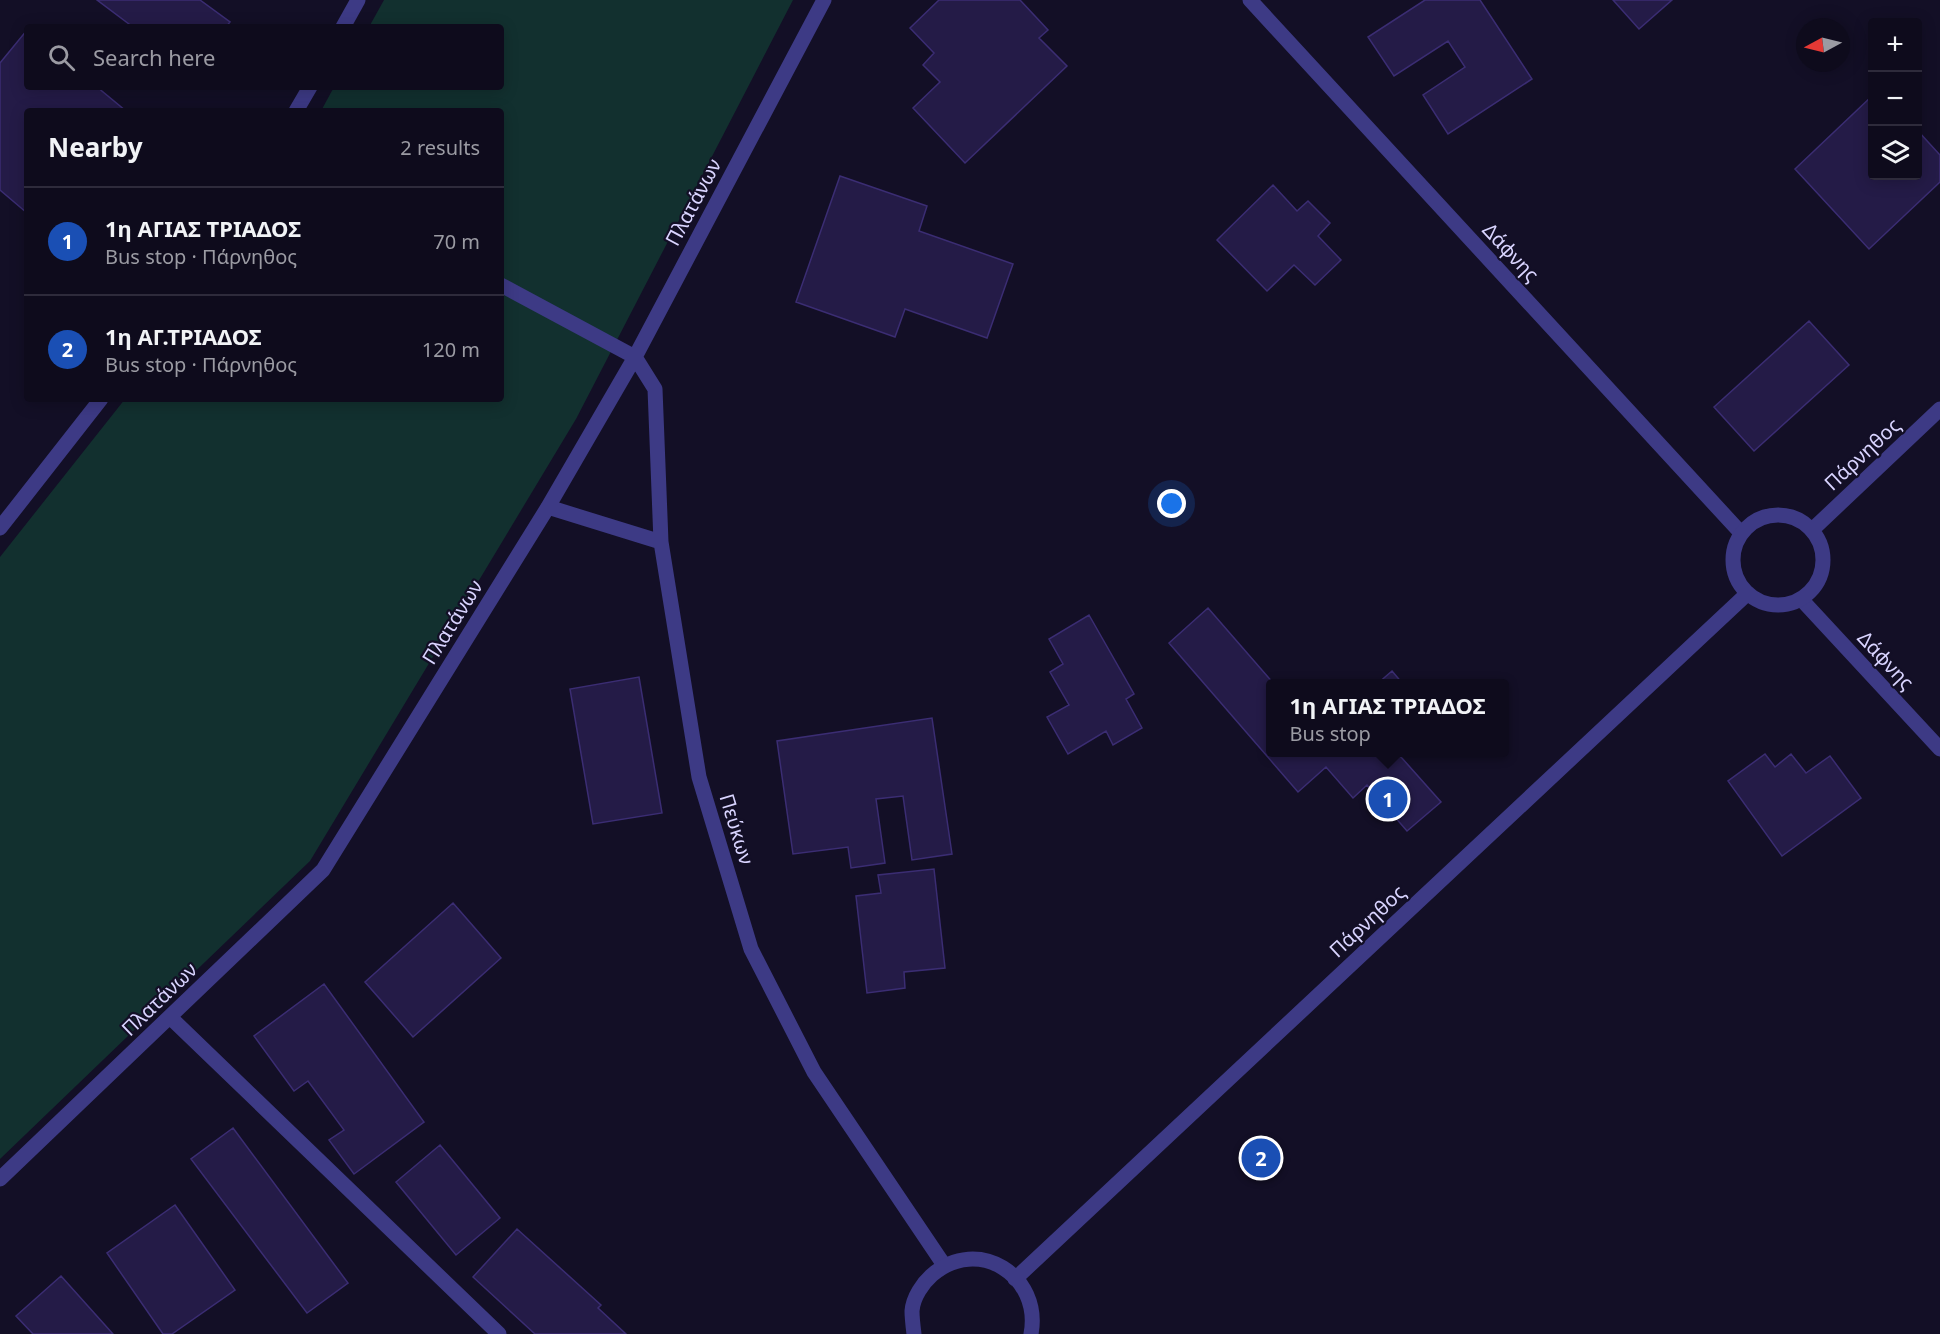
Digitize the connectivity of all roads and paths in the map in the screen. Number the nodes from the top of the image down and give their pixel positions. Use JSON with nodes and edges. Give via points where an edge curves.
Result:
{"nodes":[{"id":1,"x":358,"y":0,"type":"edge"},
{"id":2,"x":824,"y":0,"type":"edge"},
{"id":3,"x":1250,"y":0,"type":"edge"},
{"id":4,"x":345,"y":24,"type":"edge"},
{"id":5,"x":308,"y":90,"type":"edge"},
{"id":6,"x":298,"y":108,"type":"edge"},
{"id":7,"x":504,"y":287,"type":"edge"},
{"id":8,"x":635,"y":357,"type":"junction"},
{"id":9,"x":99,"y":402,"type":"edge"},
{"id":10,"x":1940,"y":409,"type":"edge"},
{"id":11,"x":548,"y":507,"type":"junction"},
{"id":12,"x":0,"y":528,"type":"edge"},
{"id":13,"x":1812,"y":530,"type":"junction"},
{"id":14,"x":1741,"y":533,"type":"junction"},
{"id":15,"x":661,"y":542,"type":"junction"},
{"id":16,"x":1748,"y":593,"type":"junction"},
{"id":17,"x":1801,"y":599,"type":"junction"},
{"id":18,"x":1940,"y":749,"type":"edge"},
{"id":19,"x":171,"y":1018,"type":"junction"},
{"id":20,"x":0,"y":1179,"type":"edge"},
{"id":21,"x":944,"y":1265,"type":"junction"},
{"id":22,"x":1015,"y":1279,"type":"junction"},
{"id":23,"x":500,"y":1334,"type":"edge"},
{"id":24,"x":914,"y":1334,"type":"edge"},
{"id":25,"x":1031,"y":1334,"type":"edge"}],
"edges":[{"from":1,"to":4,"type":"street"},
{"from":2,"to":8,"type":"street","name":"Πλατάνων"},
{"from":3,"to":14,"type":"street","name":"Δάφνης"},
{"from":5,"to":6,"type":"street"},
{"from":7,"to":8,"type":"street"},
{"from":8,"to":11,"type":"street","name":"Πλατάνων"},
{"from":8,"to":15,"type":"street","name":"Πεύκων","via":[[655,389]]},
{"from":9,"to":12,"type":"street"},
{"from":10,"to":13,"type":"street","name":"Πάρνηθος"},
{"from":11,"to":15,"type":"street"},
{"from":11,"to":19,"type":"street","name":"Πλατάνων","via":[[323,870]]},
{"from":13,"to":14,"type":"street","via":[[1797,519],[1777,515],[1757,520]]},
{"from":13,"to":17,"type":"street","via":[[1822,551],[1823,565],[1812,590]]},
{"from":14,"to":16,"type":"street","via":[[1734,569]]},
{"from":15,"to":21,"type":"street","name":"Πεύκων","via":[[699,777],[751,949],[814,1072]]},
{"from":16,"to":17,"type":"street","via":[[1774,604]]},
{"from":16,"to":22,"type":"street","name":"Πάρνηθος"},
{"from":17,"to":18,"type":"street","name":"Δάφνης"},
{"from":19,"to":20,"type":"street","name":"Πλατάνων"},
{"from":19,"to":23,"type":"street"},
{"from":21,"to":22,"type":"street","via":[[963,1259],[983,1259],[1001,1266]]},
{"from":21,"to":24,"type":"street","via":[[923,1283],[912,1309]]},
{"from":22,"to":25,"type":"street","via":[[1029,1297]]}]}
